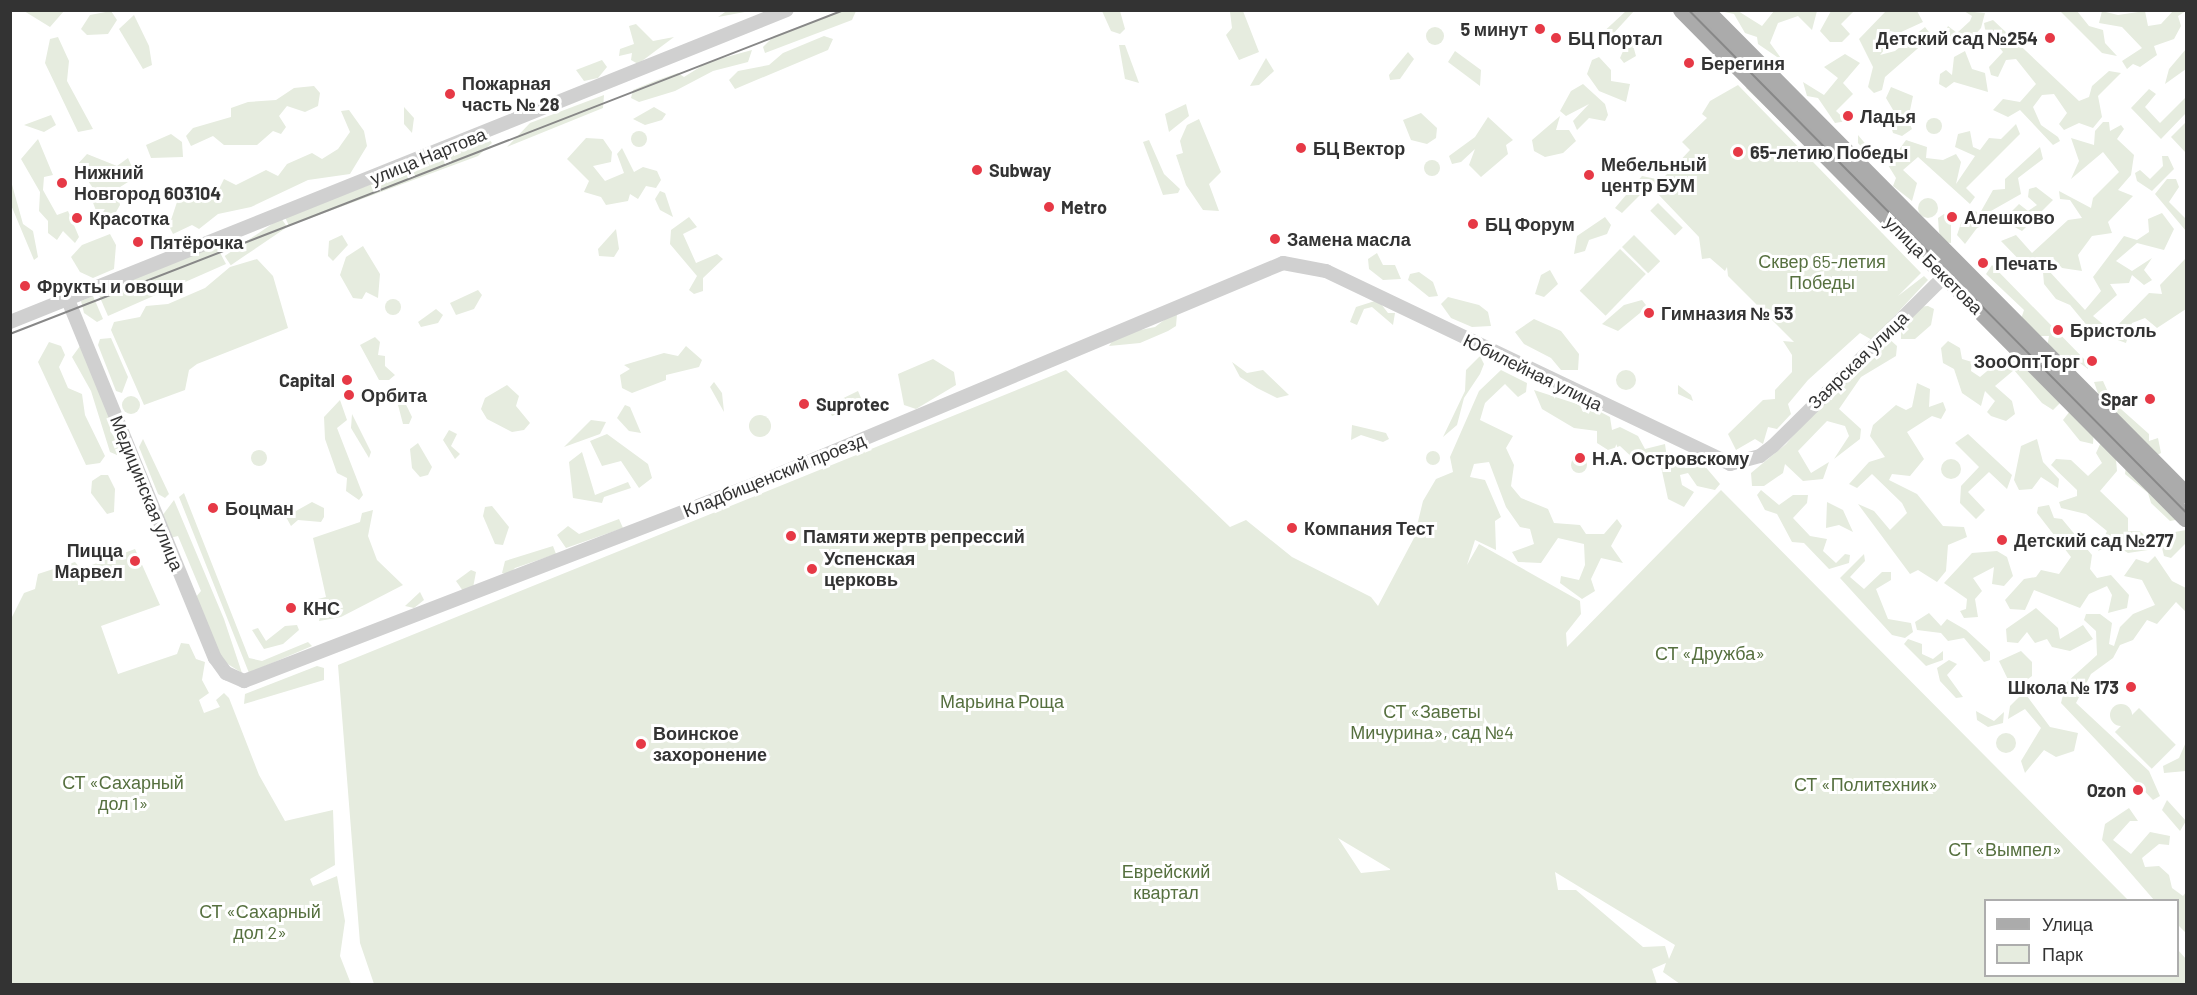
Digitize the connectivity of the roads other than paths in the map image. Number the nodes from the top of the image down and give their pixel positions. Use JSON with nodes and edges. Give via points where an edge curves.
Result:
{"nodes":[{"id":1,"x":787,"y":10,"type":"edge"},
{"id":2,"x":1682,"y":10,"type":"edge"},
{"id":3,"x":1705,"y":10,"type":"edge"},
{"id":4,"x":1308,"y":265,"type":"joint"},
{"id":5,"x":1951,"y":270,"type":"junction"},
{"id":6,"x":68,"y":300,"type":"junction"},
{"id":7,"x":10,"y":322,"type":"edge"},
{"id":8,"x":1760,"y":456,"type":"joint"},
{"id":9,"x":2187,"y":495,"type":"edge"},
{"id":10,"x":2187,"y":519,"type":"edge"},
{"id":11,"x":236,"y":679,"type":"joint"}],
"edges":[{"from":1,"to":6,"type":"street","name":"улица Нартова"},
{"from":2,"to":5,"type":"main road","name":"улица Бекетова"},
{"from":3,"to":5,"type":"main road","name":"улица Бекетова"},
{"from":4,"to":8,"type":"street","name":"Юбилейная улица","via":[[1706,456],[1730,464]]},
{"from":4,"to":11,"type":"street","name":"Кладбищенский проезд","via":[[1271,267],[754,485],[259,678]]},
{"from":5,"to":8,"type":"street","name":"Заярская улица"},
{"from":5,"to":9,"type":"main road","name":"улица Бекетова"},
{"from":5,"to":10,"type":"main road","name":"улица Бекетова"},
{"from":6,"to":7,"type":"street","name":"улица Нартова"},
{"from":6,"to":11,"type":"street","name":"Медицинская улица","via":[[215,658]]}]}
